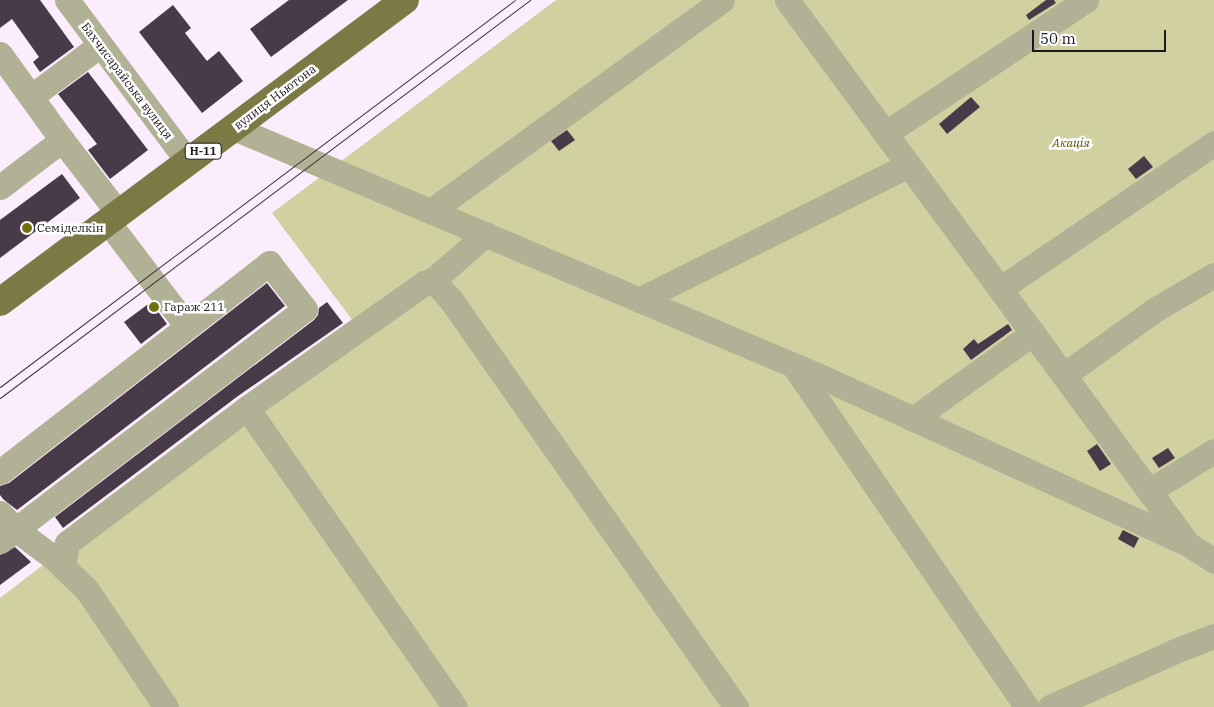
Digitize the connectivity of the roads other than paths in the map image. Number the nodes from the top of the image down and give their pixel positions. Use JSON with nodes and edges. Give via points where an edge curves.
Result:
{"nodes":[{"id":1,"x":67,"y":0,"type":"edge"},
{"id":2,"x":405,"y":0,"type":"edge"},
{"id":3,"x":722,"y":0,"type":"edge"},
{"id":4,"x":787,"y":0,"type":"edge"},
{"id":5,"x":1086,"y":0,"type":"edge"},
{"id":6,"x":100,"y":45,"type":"junction"},
{"id":7,"x":0,"y":54,"type":"edge"},
{"id":8,"x":32,"y":96,"type":"junction"},
{"id":9,"x":234,"y":128,"type":"junction"},
{"id":10,"x":886,"y":133,"type":"junction"},
{"id":11,"x":62,"y":140,"type":"junction"},
{"id":12,"x":1214,"y":143,"type":"edge"},
{"id":13,"x":188,"y":162,"type":"junction"},
{"id":14,"x":909,"y":165,"type":"junction"},
{"id":15,"x":0,"y":187,"type":"edge"},
{"id":16,"x":431,"y":211,"type":"junction"},
{"id":17,"x":113,"y":218,"type":"junction"},
{"id":18,"x":486,"y":234,"type":"junction"},
{"id":19,"x":1214,"y":275,"type":"edge"},
{"id":20,"x":433,"y":280,"type":"junction"},
{"id":21,"x":1001,"y":288,"type":"junction"},
{"id":22,"x":640,"y":300,"type":"junction"},
{"id":23,"x":0,"y":302,"type":"edge"},
{"id":24,"x":187,"y":326,"type":"junction"},
{"id":25,"x":1033,"y":333,"type":"junction"},
{"id":26,"x":794,"y":366,"type":"junction"},
{"id":27,"x":1064,"y":375,"type":"junction"},
{"id":28,"x":247,"y":408,"type":"junction"},
{"id":29,"x":913,"y":418,"type":"junction"},
{"id":30,"x":1214,"y":451,"type":"edge"},
{"id":31,"x":0,"y":472,"type":"edge"},
{"id":32,"x":1149,"y":491,"type":"junction"},
{"id":33,"x":5,"y":528,"type":"edge"},
{"id":34,"x":1188,"y":544,"type":"junction"},
{"id":35,"x":1214,"y":561,"type":"edge"},
{"id":36,"x":63,"y":567,"type":"junction"},
{"id":37,"x":1214,"y":636,"type":"edge"},
{"id":38,"x":166,"y":707,"type":"edge"},
{"id":39,"x":455,"y":707,"type":"edge"},
{"id":40,"x":736,"y":707,"type":"edge"},
{"id":41,"x":1027,"y":707,"type":"edge"},
{"id":42,"x":1050,"y":707,"type":"edge"}],
"edges":[{"from":1,"to":6,"type":"street","name":"Бахчисарайська вулиця"},
{"from":2,"to":9,"type":"main road","name":"вулиця Ньютона","number":"Н-11"},
{"from":3,"to":16,"type":"street"},
{"from":4,"to":10,"type":"street"},
{"from":5,"to":10,"type":"street"},
{"from":6,"to":8,"type":"street"},
{"from":6,"to":13,"type":"street","name":"Бахчисарайська вулиця"},
{"from":7,"to":8,"type":"street"},
{"from":8,"to":11,"type":"street"},
{"from":9,"to":13,"type":"main road","name":"вулиця Ньютона","number":"Н-11"},
{"from":9,"to":16,"type":"street"},
{"from":10,"to":14,"type":"street"},
{"from":11,"to":15,"type":"street"},
{"from":11,"to":17,"type":"street"},
{"from":12,"to":21,"type":"street"},
{"from":13,"to":17,"type":"main road","name":"вулиця Ньютона","number":"Н-11"},
{"from":14,"to":21,"type":"street"},
{"from":14,"to":22,"type":"street"},
{"from":16,"to":18,"type":"street"},
{"from":17,"to":23,"type":"main road","name":"вулиця Ньютона","number":"Н-11"},
{"from":17,"to":24,"type":"street"},
{"from":18,"to":20,"type":"street"},
{"from":18,"to":22,"type":"street"},
{"from":19,"to":27,"type":"street","via":[[1156,309]]},
{"from":20,"to":28,"type":"street","via":[[424,283]]},
{"from":20,"to":40,"type":"street","via":[[451,300]]},
{"from":21,"to":25,"type":"street"},
{"from":22,"to":26,"type":"street"},
{"from":24,"to":31,"type":"street"},
{"from":24,"to":33,"type":"street","via":[[269,263],[305,309]]},
{"from":25,"to":27,"type":"street"},
{"from":25,"to":29,"type":"street"},
{"from":26,"to":29,"type":"street"},
{"from":26,"to":41,"type":"street"},
{"from":27,"to":32,"type":"street"},
{"from":28,"to":36,"type":"street","via":[[67,543]]},
{"from":28,"to":39,"type":"street"},
{"from":29,"to":34,"type":"street"},
{"from":30,"to":32,"type":"street"},
{"from":32,"to":34,"type":"street"},
{"from":33,"to":36,"type":"street"},
{"from":34,"to":35,"type":"street"},
{"from":36,"to":38,"type":"street","via":[[87,590]]},
{"from":37,"to":42,"type":"street"}]}
